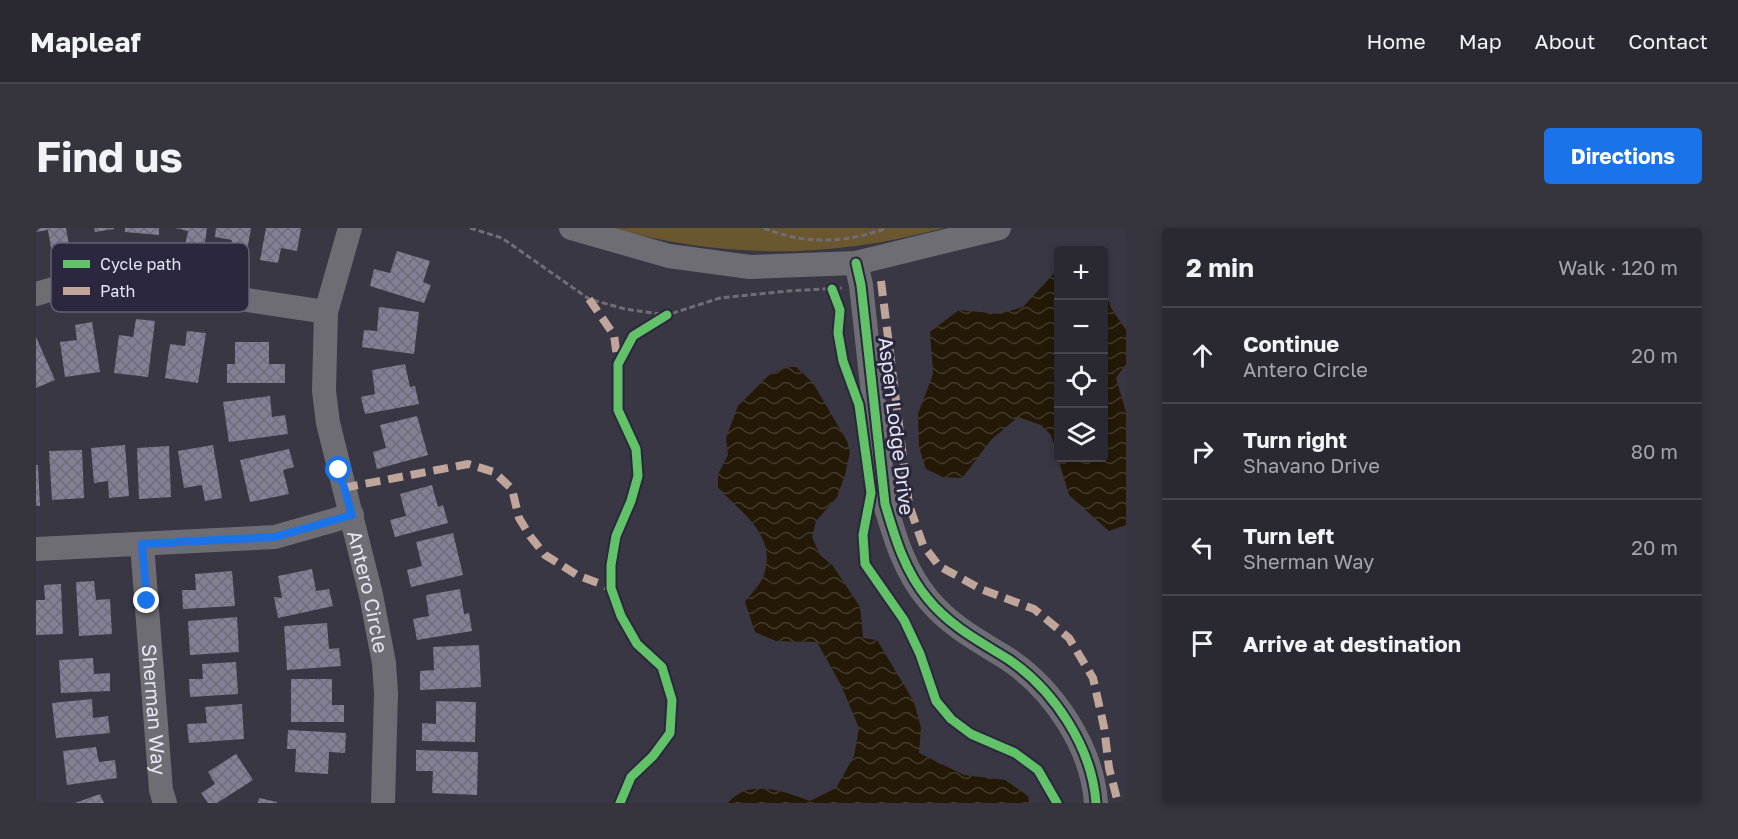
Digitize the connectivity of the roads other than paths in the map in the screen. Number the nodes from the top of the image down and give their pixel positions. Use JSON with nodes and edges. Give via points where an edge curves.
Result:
{"nodes":[{"id":1,"x":350,"y":228,"type":"edge"},
{"id":2,"x":571,"y":228,"type":"edge"},
{"id":3,"x":999,"y":228,"type":"edge"},
{"id":4,"x":858,"y":274,"type":"junction"},
{"id":5,"x":51,"y":290,"type":"edge"},
{"id":6,"x":36,"y":294,"type":"edge"},
{"id":7,"x":249,"y":300,"type":"edge"},
{"id":8,"x":326,"y":312,"type":"junction"},
{"id":9,"x":352,"y":515,"type":"junction"},
{"id":10,"x":142,"y":544,"type":"junction"},
{"id":11,"x":36,"y":549,"type":"edge"},
{"id":12,"x":165,"y":803,"type":"edge"},
{"id":13,"x":382,"y":803,"type":"edge"},
{"id":14,"x":1096,"y":803,"type":"edge"}],
"edges":[{"from":1,"to":8,"type":"street","name":"Antero Circle"},
{"from":2,"to":4,"type":"street","via":[[669,256],[750,267]]},
{"from":3,"to":4,"type":"street"},
{"from":4,"to":14,"type":"street","name":"Aspen Lodge Drive","via":[[885,504],[908,569],[927,598],[951,623],[1038,682],[1057,705],[1085,759]]},
{"from":5,"to":6,"type":"street"},
{"from":7,"to":8,"type":"street"},
{"from":8,"to":9,"type":"street","name":"Antero Circle","via":[[324,391],[328,423]]},
{"from":9,"to":10,"type":"street","via":[[275,537]]},
{"from":9,"to":13,"type":"street","name":"Antero Circle","via":[[384,663]]},
{"from":10,"to":11,"type":"street"},
{"from":10,"to":12,"type":"street","name":"Sherman Way"}]}
